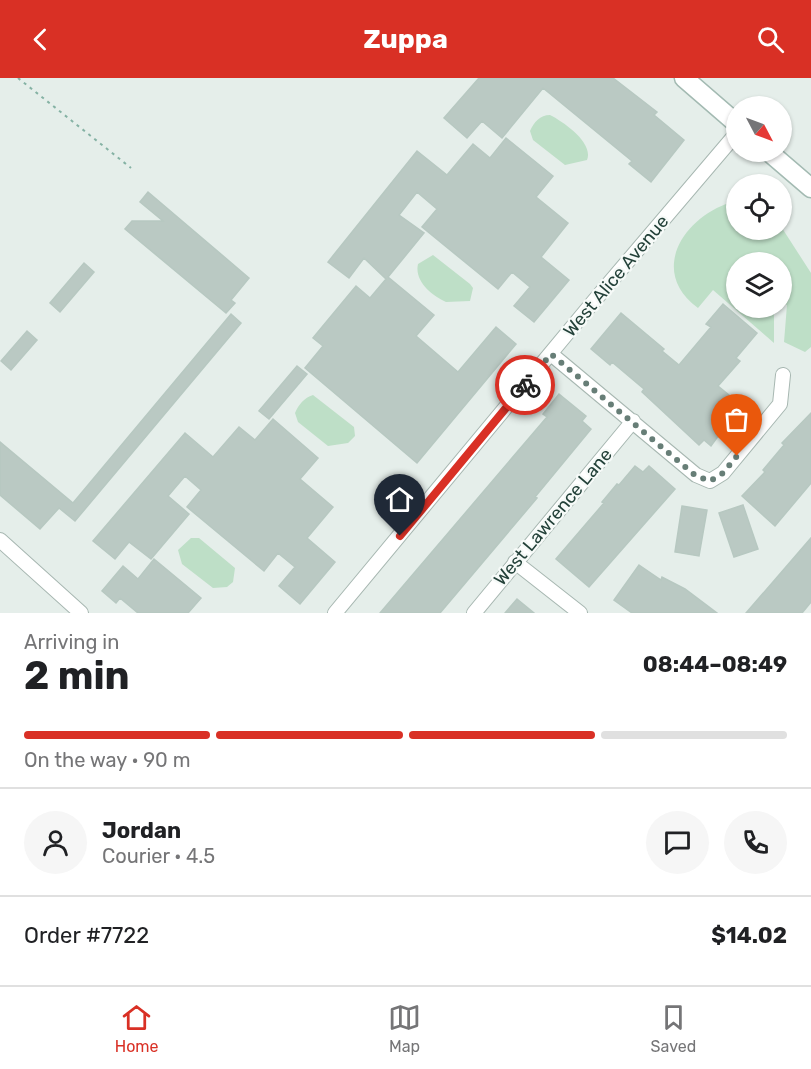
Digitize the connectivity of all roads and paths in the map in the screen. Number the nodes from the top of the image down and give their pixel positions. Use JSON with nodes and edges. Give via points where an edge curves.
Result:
{"nodes":[{"id":1,"x":18,"y":78,"type":"edge"},
{"id":2,"x":684,"y":78,"type":"edge"},
{"id":3,"x":726,"y":114,"type":"edge"},
{"id":4,"x":726,"y":146,"type":"edge"},
{"id":5,"x":781,"y":162,"type":"edge"},
{"id":6,"x":131,"y":168,"type":"dead end"},
{"id":7,"x":811,"y":188,"type":"edge"},
{"id":8,"x":551,"y":354,"type":"junction"},
{"id":9,"x":783,"y":375,"type":"dead end"},
{"id":10,"x":633,"y":422,"type":"junction"},
{"id":11,"x":0,"y":540,"type":"edge"},
{"id":12,"x":516,"y":562,"type":"junction"},
{"id":13,"x":81,"y":613,"type":"edge"},
{"id":14,"x":335,"y":613,"type":"edge"},
{"id":15,"x":474,"y":613,"type":"edge"},
{"id":16,"x":580,"y":613,"type":"edge"}],
"edges":[{"from":1,"to":6,"type":"path"},
{"from":2,"to":3,"type":"main road"},
{"from":4,"to":8,"type":"street","name":"West Alice Avenue"},
{"from":5,"to":7,"type":"main road"},
{"from":8,"to":10,"type":"street"},
{"from":8,"to":14,"type":"street","name":"West Alice Avenue"},
{"from":9,"to":10,"type":"street","via":[[780,404],[723,473],[710,481],[696,476]]},
{"from":10,"to":12,"type":"street","name":"West Lawrence Lane"},
{"from":11,"to":13,"type":"street"},
{"from":12,"to":15,"type":"street","name":"West Lawrence Lane"},
{"from":12,"to":16,"type":"street"}]}
